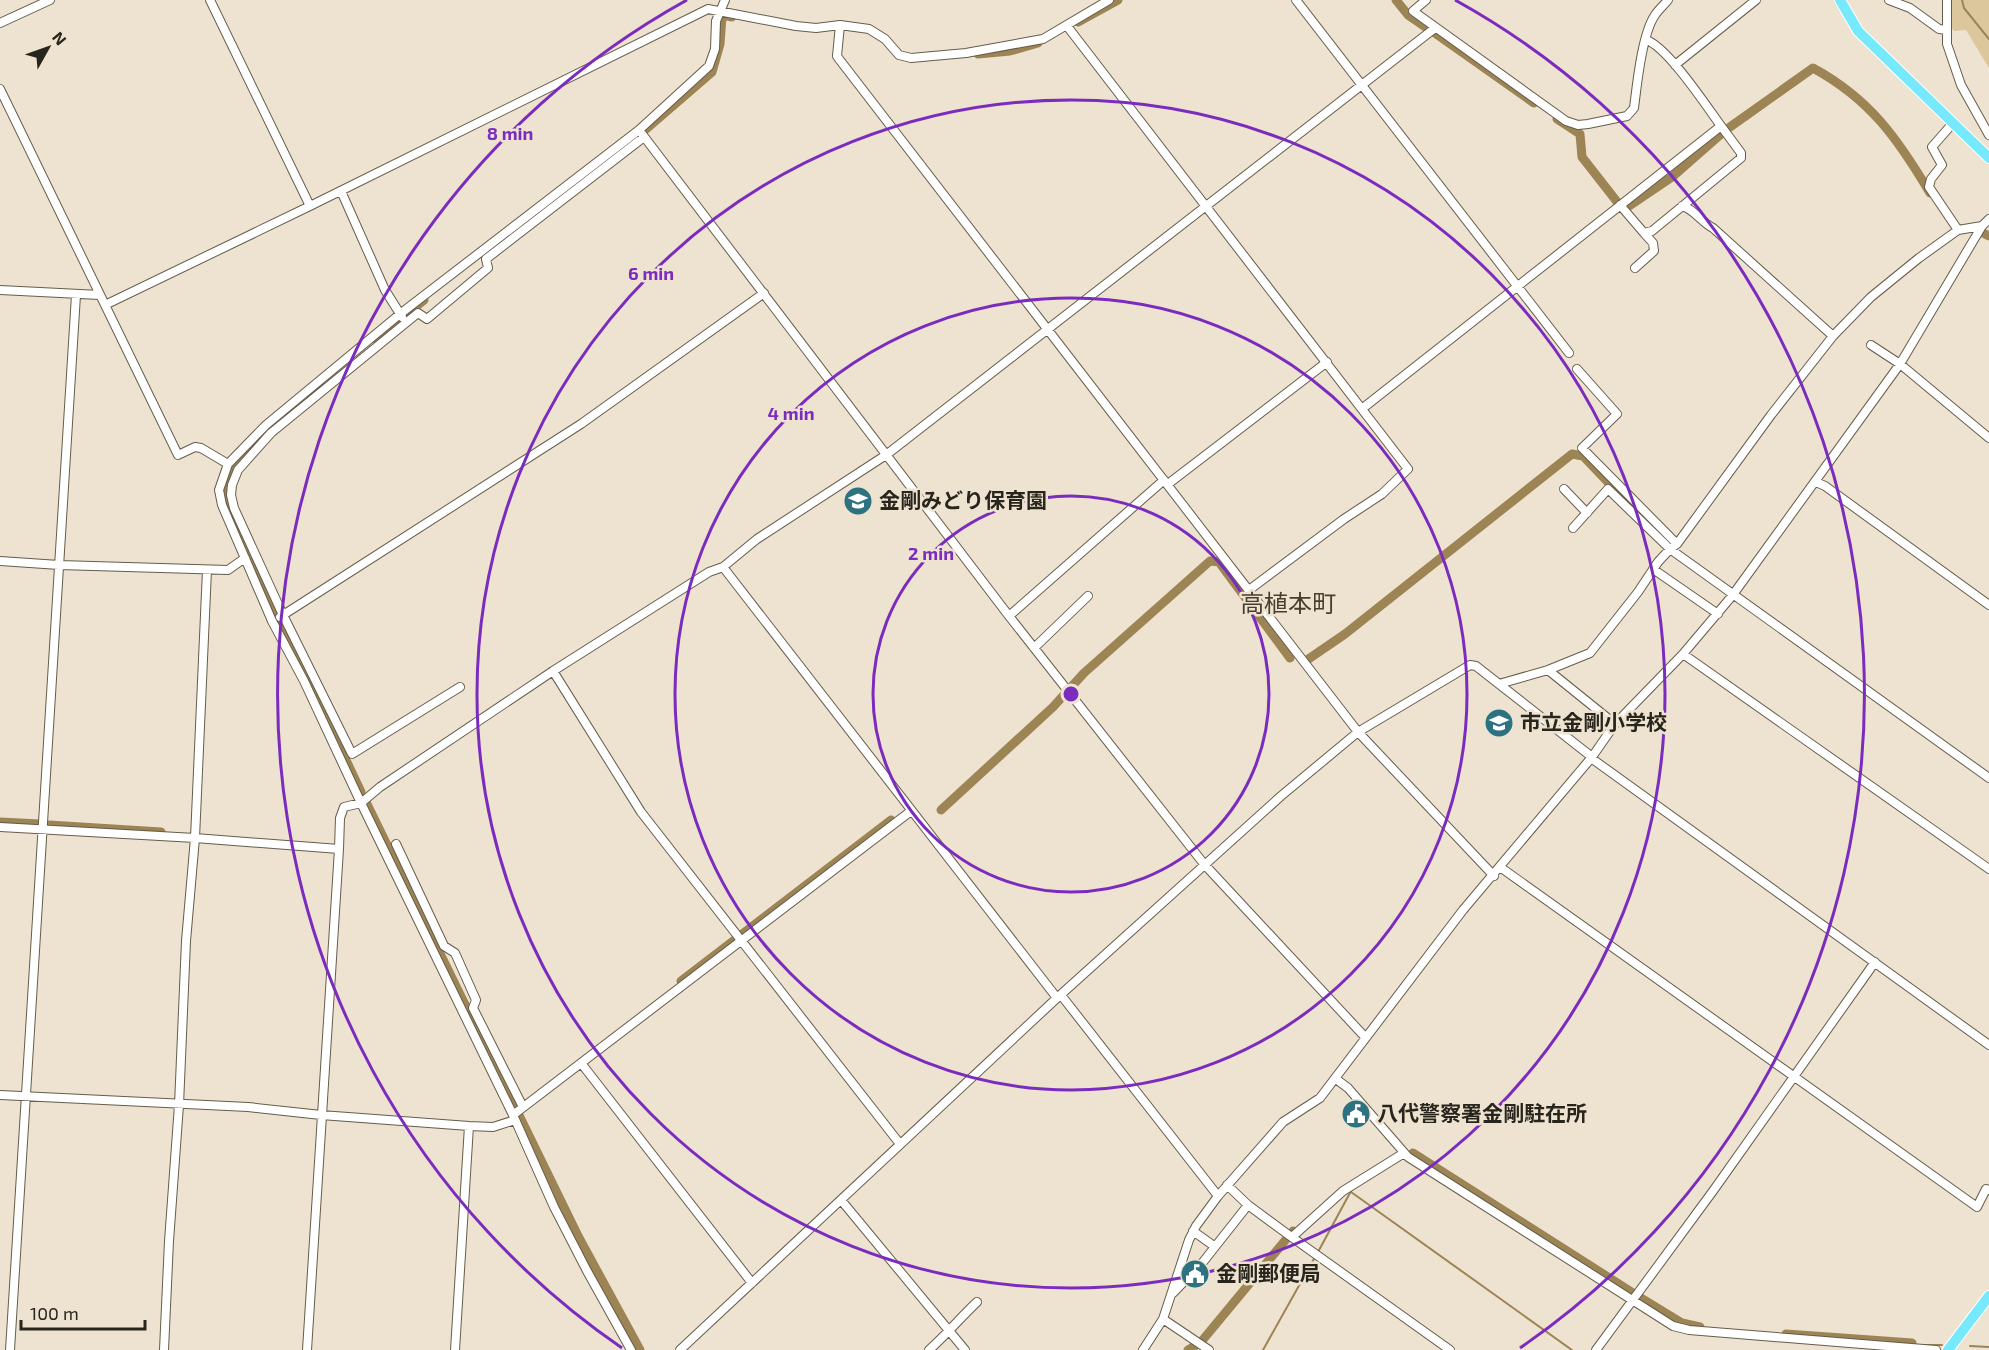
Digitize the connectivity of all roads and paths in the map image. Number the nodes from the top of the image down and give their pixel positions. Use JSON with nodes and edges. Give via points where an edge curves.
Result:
{"nodes":[{"id":1,"x":50,"y":0,"type":"edge"},
{"id":2,"x":210,"y":0,"type":"edge"},
{"id":3,"x":725,"y":0,"type":"edge"},
{"id":4,"x":1109,"y":0,"type":"edge"},
{"id":5,"x":1296,"y":0,"type":"edge"},
{"id":6,"x":1426,"y":0,"type":"edge"},
{"id":7,"x":1668,"y":0,"type":"edge"},
{"id":8,"x":1756,"y":0,"type":"edge"},
{"id":9,"x":1840,"y":0,"type":"edge"},
{"id":10,"x":1889,"y":0,"type":"edge"},
{"id":11,"x":1947,"y":0,"type":"edge"},
{"id":12,"x":721,"y":11,"type":"junction"},
{"id":13,"x":0,"y":23,"type":"edge"},
{"id":14,"x":840,"y":25,"type":"junction"},
{"id":15,"x":1067,"y":26,"type":"junction"},
{"id":16,"x":1435,"y":28,"type":"junction"},
{"id":17,"x":1947,"y":30,"type":"junction"},
{"id":18,"x":1646,"y":40,"type":"junction"},
{"id":19,"x":1674,"y":65,"type":"junction"},
{"id":20,"x":1361,"y":85,"type":"junction"},
{"id":21,"x":0,"y":89,"type":"edge"},
{"id":22,"x":1953,"y":123,"type":"junction"},
{"id":23,"x":1721,"y":126,"type":"junction"},
{"id":24,"x":641,"y":134,"type":"junction"},
{"id":25,"x":1989,"y":135,"type":"edge"},
{"id":26,"x":1989,"y":158,"type":"edge"},
{"id":27,"x":341,"y":191,"type":"junction"},
{"id":28,"x":1620,"y":205,"type":"junction"},
{"id":29,"x":310,"y":206,"type":"junction"},
{"id":30,"x":1206,"y":206,"type":"junction"},
{"id":31,"x":1682,"y":206,"type":"junction"},
{"id":32,"x":1986,"y":222,"type":"edge"},
{"id":33,"x":1958,"y":230,"type":"junction"},
{"id":34,"x":1644,"y":232,"type":"junction"},
{"id":35,"x":1635,"y":268,"type":"dead end"},
{"id":36,"x":1518,"y":288,"type":"junction"},
{"id":37,"x":0,"y":290,"type":"edge"},
{"id":38,"x":764,"y":293,"type":"junction"},
{"id":39,"x":100,"y":295,"type":"junction"},
{"id":40,"x":76,"y":296,"type":"junction"},
{"id":41,"x":105,"y":305,"type":"junction"},
{"id":42,"x":403,"y":318,"type":"junction"},
{"id":43,"x":1049,"y":329,"type":"junction"},
{"id":44,"x":1833,"y":336,"type":"junction"},
{"id":45,"x":1871,"y":345,"type":"dead end"},
{"id":46,"x":1569,"y":353,"type":"dead end"},
{"id":47,"x":1327,"y":362,"type":"junction"},
{"id":48,"x":1900,"y":364,"type":"junction"},
{"id":49,"x":1577,"y":369,"type":"dead end"},
{"id":50,"x":1363,"y":408,"type":"junction"},
{"id":51,"x":1989,"y":438,"type":"edge"},
{"id":52,"x":886,"y":455,"type":"junction"},
{"id":53,"x":228,"y":464,"type":"junction"},
{"id":54,"x":227,"y":482,"type":"junction"},
{"id":55,"x":1166,"y":482,"type":"junction"},
{"id":56,"x":1816,"y":482,"type":"junction"},
{"id":57,"x":1564,"y":489,"type":"dead end"},
{"id":58,"x":1587,"y":513,"type":"junction"},
{"id":59,"x":1573,"y":528,"type":"dead end"},
{"id":60,"x":1674,"y":546,"type":"junction"},
{"id":61,"x":245,"y":558,"type":"junction"},
{"id":62,"x":0,"y":561,"type":"edge"},
{"id":63,"x":59,"y":565,"type":"junction"},
{"id":64,"x":723,"y":567,"type":"junction"},
{"id":65,"x":1653,"y":569,"type":"junction"},
{"id":66,"x":207,"y":570,"type":"junction"},
{"id":67,"x":1249,"y":591,"type":"junction"},
{"id":68,"x":1088,"y":596,"type":"dead end"},
{"id":69,"x":1732,"y":596,"type":"junction"},
{"id":70,"x":1989,"y":605,"type":"edge"},
{"id":71,"x":1718,"y":614,"type":"junction"},
{"id":72,"x":283,"y":615,"type":"junction"},
{"id":73,"x":1009,"y":616,"type":"junction"},
{"id":74,"x":272,"y":621,"type":"junction"},
{"id":75,"x":1034,"y":648,"type":"junction"},
{"id":76,"x":1683,"y":654,"type":"junction"},
{"id":77,"x":1548,"y":670,"type":"junction"},
{"id":78,"x":553,"y":671,"type":"junction"},
{"id":79,"x":1499,"y":684,"type":"junction"},
{"id":80,"x":460,"y":687,"type":"dead end"},
{"id":81,"x":1615,"y":724,"type":"junction"},
{"id":82,"x":1358,"y":732,"type":"junction"},
{"id":83,"x":1592,"y":758,"type":"junction"},
{"id":84,"x":1989,"y":778,"type":"edge"},
{"id":85,"x":361,"y":803,"type":"junction"},
{"id":86,"x":910,"y":811,"type":"junction"},
{"id":87,"x":0,"y":827,"type":"edge"},
{"id":88,"x":42,"y":830,"type":"junction"},
{"id":89,"x":195,"y":838,"type":"junction"},
{"id":90,"x":396,"y":844,"type":"dead end"},
{"id":91,"x":339,"y":849,"type":"junction"},
{"id":92,"x":1204,"y":864,"type":"junction"},
{"id":93,"x":1500,"y":867,"type":"junction"},
{"id":94,"x":1989,"y":869,"type":"edge"},
{"id":95,"x":1494,"y":876,"type":"junction"},
{"id":96,"x":739,"y":938,"type":"junction"},
{"id":97,"x":1875,"y":962,"type":"junction"},
{"id":98,"x":1059,"y":996,"type":"junction"},
{"id":99,"x":1365,"y":1037,"type":"junction"},
{"id":100,"x":1989,"y":1045,"type":"edge"},
{"id":101,"x":581,"y":1063,"type":"junction"},
{"id":102,"x":1793,"y":1077,"type":"junction"},
{"id":103,"x":1336,"y":1079,"type":"junction"},
{"id":104,"x":0,"y":1095,"type":"edge"},
{"id":105,"x":25,"y":1097,"type":"junction"},
{"id":106,"x":179,"y":1105,"type":"junction"},
{"id":107,"x":523,"y":1107,"type":"junction"},
{"id":108,"x":321,"y":1114,"type":"junction"},
{"id":109,"x":514,"y":1117,"type":"junction"},
{"id":110,"x":469,"y":1126,"type":"junction"},
{"id":111,"x":900,"y":1144,"type":"junction"},
{"id":112,"x":1404,"y":1153,"type":"junction"},
{"id":113,"x":1227,"y":1185,"type":"junction"},
{"id":114,"x":1989,"y":1190,"type":"edge"},
{"id":115,"x":1218,"y":1196,"type":"junction"},
{"id":116,"x":841,"y":1200,"type":"junction"},
{"id":117,"x":1248,"y":1205,"type":"junction"},
{"id":118,"x":1193,"y":1232,"type":"junction"},
{"id":119,"x":1289,"y":1235,"type":"junction"},
{"id":120,"x":1214,"y":1246,"type":"junction"},
{"id":121,"x":752,"y":1282,"type":"junction"},
{"id":122,"x":1173,"y":1293,"type":"junction"},
{"id":123,"x":1989,"y":1296,"type":"edge"},
{"id":124,"x":1632,"y":1300,"type":"junction"},
{"id":125,"x":977,"y":1302,"type":"dead end"},
{"id":126,"x":1163,"y":1319,"type":"junction"},
{"id":127,"x":950,"y":1332,"type":"junction"},
{"id":128,"x":628,"y":1349,"type":"edge"},
{"id":129,"x":10,"y":1350,"type":"edge"},
{"id":130,"x":164,"y":1350,"type":"edge"},
{"id":131,"x":307,"y":1350,"type":"edge"},
{"id":132,"x":455,"y":1350,"type":"edge"},
{"id":133,"x":680,"y":1350,"type":"edge"},
{"id":134,"x":929,"y":1350,"type":"edge"},
{"id":135,"x":965,"y":1350,"type":"edge"},
{"id":136,"x":1143,"y":1350,"type":"edge"},
{"id":137,"x":1209,"y":1350,"type":"edge"},
{"id":138,"x":1450,"y":1350,"type":"edge"},
{"id":139,"x":1596,"y":1350,"type":"edge"},
{"id":140,"x":1936,"y":1350,"type":"edge"},
{"id":141,"x":1948,"y":1350,"type":"edge"}],
"edges":[{"from":1,"to":13,"type":"street"},
{"from":2,"to":29,"type":"street"},
{"from":3,"to":12,"type":"street"},
{"from":4,"to":15,"type":"street"},
{"from":5,"to":20,"type":"street"},
{"from":6,"to":16,"type":"street","via":[[1413,11]]},
{"from":7,"to":18,"type":"street","via":[[1654,16]]},
{"from":8,"to":19,"type":"street"},
{"from":9,"to":22,"type":"main road","via":[[1858,31]]},
{"from":10,"to":17,"type":"street"},
{"from":11,"to":17,"type":"street"},
{"from":12,"to":14,"type":"street","via":[[796,27]]},
{"from":12,"to":24,"type":"street","via":[[709,66]]},
{"from":12,"to":27,"type":"street","via":[[708,9]]},
{"from":14,"to":15,"type":"street","via":[[869,29],[899,55],[911,58],[1019,45],[1043,39]]},
{"from":14,"to":43,"type":"street","via":[[839,59]]},
{"from":15,"to":30,"type":"street"},
{"from":16,"to":18,"type":"street","via":[[1566,121],[1578,125],[1631,113]]},
{"from":16,"to":20,"type":"street"},
{"from":17,"to":25,"type":"street","via":[[1947,44],[1961,85]]},
{"from":18,"to":19,"type":"street"},
{"from":19,"to":23,"type":"street"},
{"from":20,"to":30,"type":"street"},
{"from":20,"to":36,"type":"street"},
{"from":21,"to":39,"type":"street"},
{"from":22,"to":26,"type":"main road"},
{"from":22,"to":33,"type":"street","via":[[1932,147],[1942,165],[1929,187]]},
{"from":23,"to":28,"type":"street"},
{"from":23,"to":31,"type":"street","via":[[1741,158]]},
{"from":24,"to":38,"type":"street"},
{"from":24,"to":42,"type":"street"},
{"from":24,"to":42,"type":"street","via":[[486,259],[488,268],[427,319],[418,313]]},
{"from":27,"to":29,"type":"street"},
{"from":27,"to":42,"type":"street","via":[[385,290]]},
{"from":28,"to":34,"type":"street"},
{"from":28,"to":36,"type":"street"},
{"from":29,"to":41,"type":"street"},
{"from":30,"to":43,"type":"street"},
{"from":30,"to":47,"type":"street"},
{"from":31,"to":34,"type":"street","via":[[1652,231]]},
{"from":31,"to":44,"type":"street","via":[[1689,207]]},
{"from":32,"to":33,"type":"street"},
{"from":32,"to":48,"type":"street"},
{"from":33,"to":44,"type":"street","via":[[1871,297]]},
{"from":34,"to":35,"type":"street","via":[[1654,251]]},
{"from":36,"to":46,"type":"street"},
{"from":36,"to":50,"type":"street"},
{"from":37,"to":40,"type":"street"},
{"from":38,"to":52,"type":"street"},
{"from":38,"to":72,"type":"street","via":[[581,424]]},
{"from":39,"to":40,"type":"street"},
{"from":39,"to":41,"type":"street"},
{"from":40,"to":63,"type":"street"},
{"from":41,"to":53,"type":"street","via":[[178,455],[201,448]]},
{"from":42,"to":53,"type":"street","via":[[266,424]]},
{"from":42,"to":54,"type":"street","via":[[271,433]]},
{"from":43,"to":52,"type":"street"},
{"from":43,"to":55,"type":"street"},
{"from":44,"to":60,"type":"street"},
{"from":45,"to":48,"type":"street"},
{"from":47,"to":50,"type":"street"},
{"from":47,"to":55,"type":"street"},
{"from":48,"to":51,"type":"street"},
{"from":48,"to":56,"type":"street"},
{"from":49,"to":60,"type":"street","via":[[1617,414],[1582,448]]},
{"from":50,"to":67,"type":"street","via":[[1408,470],[1382,494]]},
{"from":52,"to":64,"type":"street","via":[[757,539]]},
{"from":52,"to":73,"type":"street"},
{"from":53,"to":54,"type":"street"},
{"from":54,"to":61,"type":"street","via":[[219,490],[222,505]]},
{"from":54,"to":72,"type":"street","via":[[234,508]]},
{"from":55,"to":67,"type":"street"},
{"from":55,"to":73,"type":"street"},
{"from":56,"to":69,"type":"street"},
{"from":56,"to":70,"type":"street"},
{"from":57,"to":58,"type":"street"},
{"from":58,"to":59,"type":"street"},
{"from":58,"to":60,"type":"street","via":[[1608,489]]},
{"from":60,"to":65,"type":"street"},
{"from":60,"to":69,"type":"street"},
{"from":61,"to":66,"type":"street","via":[[228,570]]},
{"from":61,"to":74,"type":"street"},
{"from":62,"to":63,"type":"street"},
{"from":63,"to":66,"type":"street"},
{"from":63,"to":88,"type":"street"},
{"from":64,"to":78,"type":"street","via":[[709,572]]},
{"from":64,"to":86,"type":"street"},
{"from":65,"to":71,"type":"street"},
{"from":65,"to":77,"type":"street","via":[[1590,653]]},
{"from":66,"to":89,"type":"street"},
{"from":67,"to":82,"type":"street"},
{"from":68,"to":75,"type":"street"},
{"from":69,"to":71,"type":"street"},
{"from":69,"to":84,"type":"street"},
{"from":71,"to":76,"type":"street"},
{"from":72,"to":74,"type":"street"},
{"from":72,"to":80,"type":"street","via":[[352,754]]},
{"from":73,"to":75,"type":"street"},
{"from":74,"to":85,"type":"street"},
{"from":75,"to":92,"type":"street"},
{"from":76,"to":81,"type":"street"},
{"from":76,"to":94,"type":"street"},
{"from":77,"to":79,"type":"street"},
{"from":77,"to":81,"type":"street"},
{"from":78,"to":85,"type":"street"},
{"from":78,"to":96,"type":"street","via":[[641,812]]},
{"from":79,"to":82,"type":"street","via":[[1476,666],[1463,668]]},
{"from":79,"to":83,"type":"street"},
{"from":81,"to":83,"type":"street"},
{"from":82,"to":92,"type":"street"},
{"from":82,"to":95,"type":"street"},
{"from":83,"to":93,"type":"street"},
{"from":83,"to":97,"type":"street"},
{"from":85,"to":91,"type":"street","via":[[344,807]]},
{"from":85,"to":109,"type":"street"},
{"from":86,"to":96,"type":"street"},
{"from":86,"to":98,"type":"street"},
{"from":87,"to":88,"type":"street"},
{"from":88,"to":89,"type":"street"},
{"from":88,"to":105,"type":"street"},
{"from":89,"to":91,"type":"street"},
{"from":89,"to":106,"type":"street"},
{"from":90,"to":107,"type":"street","via":[[444,946],[455,953],[476,1000],[473,1008]]},
{"from":91,"to":108,"type":"street"},
{"from":92,"to":98,"type":"street"},
{"from":92,"to":99,"type":"street"},
{"from":93,"to":95,"type":"street"},
{"from":93,"to":102,"type":"street"},
{"from":95,"to":99,"type":"street"},
{"from":96,"to":101,"type":"street"},
{"from":96,"to":111,"type":"street"},
{"from":97,"to":100,"type":"street"},
{"from":97,"to":102,"type":"street"},
{"from":98,"to":111,"type":"street"},
{"from":98,"to":115,"type":"street"},
{"from":99,"to":103,"type":"street"},
{"from":101,"to":107,"type":"street"},
{"from":101,"to":121,"type":"street"},
{"from":102,"to":114,"type":"street","via":[[1977,1207],[1986,1188]]},
{"from":102,"to":124,"type":"street"},
{"from":103,"to":112,"type":"street"},
{"from":103,"to":113,"type":"street","via":[[1320,1098],[1283,1122]]},
{"from":104,"to":105,"type":"street"},
{"from":105,"to":106,"type":"street"},
{"from":105,"to":129,"type":"street"},
{"from":106,"to":108,"type":"street"},
{"from":106,"to":130,"type":"street"},
{"from":107,"to":109,"type":"street"},
{"from":108,"to":110,"type":"street"},
{"from":108,"to":131,"type":"street"},
{"from":109,"to":110,"type":"street","via":[[493,1127]]},
{"from":109,"to":128,"type":"street","via":[[570,1238]]},
{"from":110,"to":132,"type":"street"},
{"from":111,"to":116,"type":"street"},
{"from":112,"to":119,"type":"street","via":[[1343,1191]]},
{"from":112,"to":124,"type":"street"},
{"from":113,"to":115,"type":"street"},
{"from":113,"to":117,"type":"street"},
{"from":115,"to":118,"type":"street"},
{"from":116,"to":121,"type":"street"},
{"from":116,"to":127,"type":"street"},
{"from":117,"to":119,"type":"street"},
{"from":117,"to":120,"type":"street"},
{"from":118,"to":120,"type":"street"},
{"from":118,"to":122,"type":"street"},
{"from":119,"to":138,"type":"street"},
{"from":120,"to":122,"type":"street"},
{"from":121,"to":133,"type":"street"},
{"from":122,"to":126,"type":"street"},
{"from":123,"to":141,"type":"main road"},
{"from":124,"to":139,"type":"street"},
{"from":124,"to":140,"type":"street","via":[[1673,1326],[1689,1330]]},
{"from":125,"to":127,"type":"street"},
{"from":126,"to":136,"type":"street"},
{"from":126,"to":137,"type":"street"},
{"from":127,"to":134,"type":"street"},
{"from":127,"to":135,"type":"street"}]}
